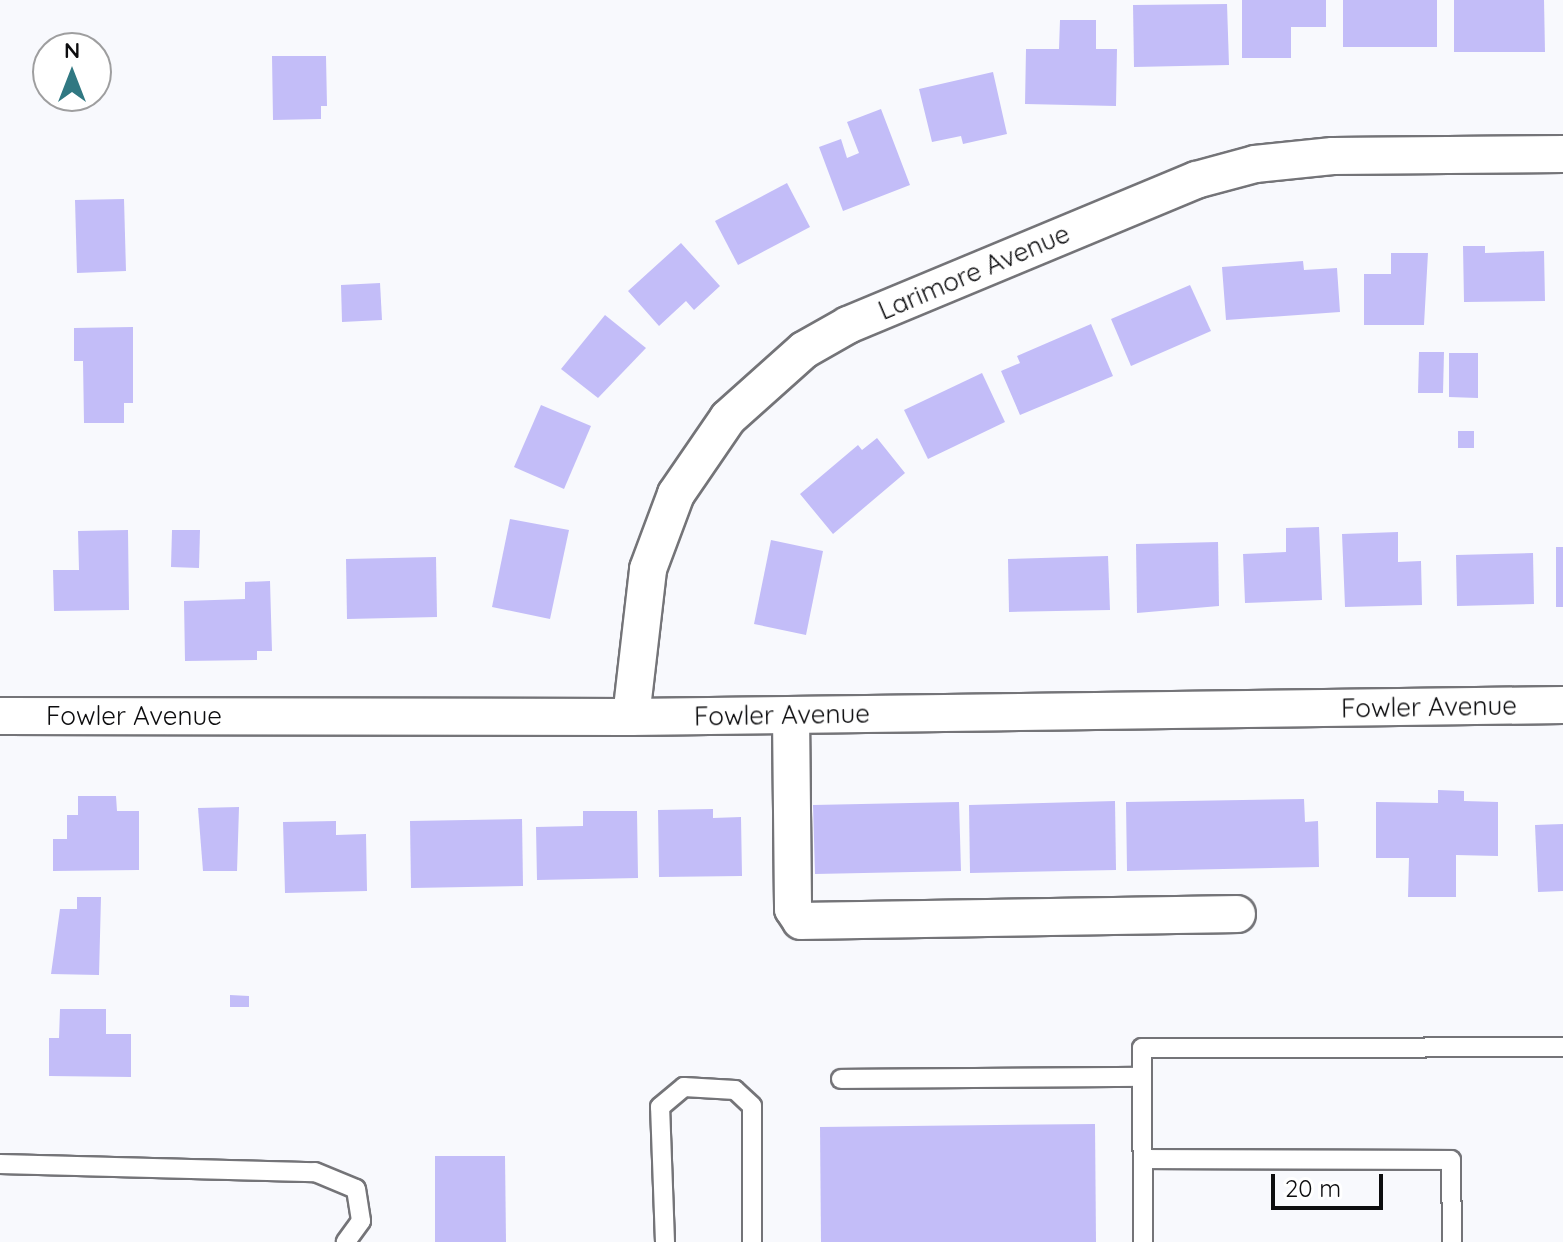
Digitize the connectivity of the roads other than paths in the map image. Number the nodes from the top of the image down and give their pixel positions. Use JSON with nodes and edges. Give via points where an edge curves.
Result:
{"nodes":[{"id":1,"x":1563,"y":154,"type":"edge"},
{"id":2,"x":1563,"y":705,"type":"edge"},
{"id":3,"x":791,"y":715,"type":"junction"},
{"id":4,"x":0,"y":716,"type":"edge"},
{"id":5,"x":631,"y":717,"type":"junction"},
{"id":6,"x":1237,"y":914,"type":"dead end"},
{"id":7,"x":1563,"y":1047,"type":"edge"},
{"id":8,"x":1142,"y":1077,"type":"junction"},
{"id":9,"x":841,"y":1079,"type":"dead end"},
{"id":10,"x":1143,"y":1159,"type":"junction"},
{"id":11,"x":0,"y":1164,"type":"edge"},
{"id":12,"x":346,"y":1242,"type":"edge"},
{"id":13,"x":665,"y":1242,"type":"edge"},
{"id":14,"x":752,"y":1242,"type":"edge"},
{"id":15,"x":1143,"y":1242,"type":"edge"},
{"id":16,"x":1452,"y":1242,"type":"edge"}],
"edges":[{"from":1,"to":5,"type":"street","name":"Larimore Avenue","via":[[1333,156],[1255,164],[1196,180],[848,325],[804,350],[728,418],[676,494],[648,569]]},
{"from":2,"to":3,"type":"street","name":"Fowler Avenue"},
{"from":3,"to":5,"type":"street","name":"Fowler Avenue"},
{"from":3,"to":6,"type":"street","via":[[793,909],[801,921]]},
{"from":4,"to":5,"type":"street","name":"Fowler Avenue"},
{"from":7,"to":8,"type":"lane","via":[[1142,1048]]},
{"from":8,"to":9,"type":"lane"},
{"from":8,"to":10,"type":"lane"},
{"from":10,"to":15,"type":"lane"},
{"from":10,"to":16,"type":"lane","via":[[1451,1160]]},
{"from":11,"to":12,"type":"lane","via":[[315,1172],[356,1189],[361,1221]]},
{"from":13,"to":14,"type":"lane","via":[[660,1107],[684,1087],[735,1090],[752,1106]]}]}
